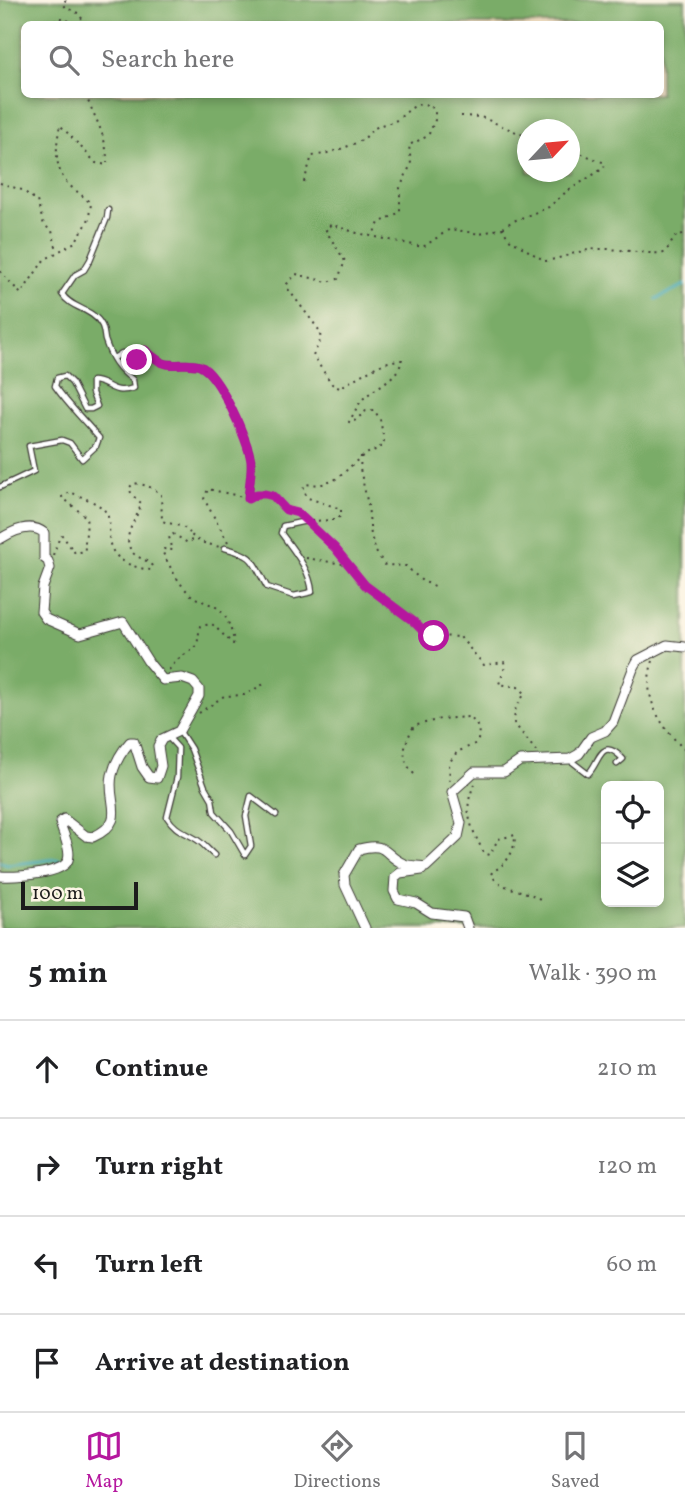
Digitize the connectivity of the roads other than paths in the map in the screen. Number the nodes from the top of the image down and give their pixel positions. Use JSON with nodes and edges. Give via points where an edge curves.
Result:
{"nodes":[{"id":1,"x":108,"y":211,"type":"dead end"},
{"id":2,"x":114,"y":358,"type":"junction"},
{"id":3,"x":0,"y":487,"type":"edge"},
{"id":4,"x":248,"y":499,"type":"road end"},
{"id":5,"x":306,"y":521,"type":"road end"},
{"id":6,"x":0,"y":538,"type":"edge"},
{"id":7,"x":225,"y":548,"type":"road end"},
{"id":8,"x":685,"y":647,"type":"edge"},
{"id":9,"x":181,"y":727,"type":"junction"},
{"id":10,"x":168,"y":737,"type":"junction"},
{"id":11,"x":570,"y":759,"type":"junction"},
{"id":12,"x":617,"y":764,"type":"dead end"},
{"id":13,"x":276,"y":815,"type":"dead end"},
{"id":14,"x":214,"y":855,"type":"dead end"},
{"id":15,"x":426,"y":867,"type":"junction"},
{"id":16,"x":0,"y":876,"type":"edge"},
{"id":17,"x":365,"y":928,"type":"edge"},
{"id":18,"x":468,"y":928,"type":"edge"}],
"edges":[{"from":1,"to":2,"type":"lane","via":[[85,270],[75,275],[61,294],[101,323]]},
{"from":2,"to":3,"type":"lane","via":[[118,369],[133,380],[134,388],[111,389],[92,381],[97,406],[91,409],[85,409],[65,376],[57,378],[55,386],[99,438],[96,446],[82,459],[62,440],[29,446],[34,471]]},
{"from":2,"to":4,"type":"lane","via":[[122,353],[137,360],[145,350],[167,364],[202,367],[214,380],[246,440],[251,460]]},
{"from":5,"to":7,"type":"lane","via":[[283,526],[281,533],[311,581],[312,593],[294,596],[267,587],[249,556]]},
{"from":6,"to":9,"type":"street","via":[[27,528],[44,533],[44,558],[50,568],[41,612],[46,619],[80,634],[123,622],[163,680],[193,682],[199,696]]},
{"from":8,"to":11,"type":"street","via":[[667,645],[638,660],[614,722]]},
{"from":9,"to":10,"type":"street"},
{"from":9,"to":13,"type":"lane","via":[[214,812],[245,855],[251,846],[246,816],[251,796]]},
{"from":10,"to":14,"type":"lane","via":[[178,748],[177,777],[167,817],[172,826]]},
{"from":10,"to":16,"type":"street","via":[[158,746],[161,766],[157,778],[149,777],[142,767],[134,742],[123,750],[112,776],[115,813],[106,829],[86,836],[69,821],[60,822],[69,858],[62,869]]},
{"from":11,"to":12,"type":"lane","via":[[588,774],[602,752],[615,751],[623,759]]},
{"from":11,"to":15,"type":"street","via":[[520,761],[504,772],[474,772],[452,792],[461,823],[458,838]]},
{"from":15,"to":17,"type":"street","via":[[404,864],[384,847],[359,849],[344,875]]},
{"from":15,"to":18,"type":"street","via":[[395,877],[398,899],[432,913],[464,917]]}]}
